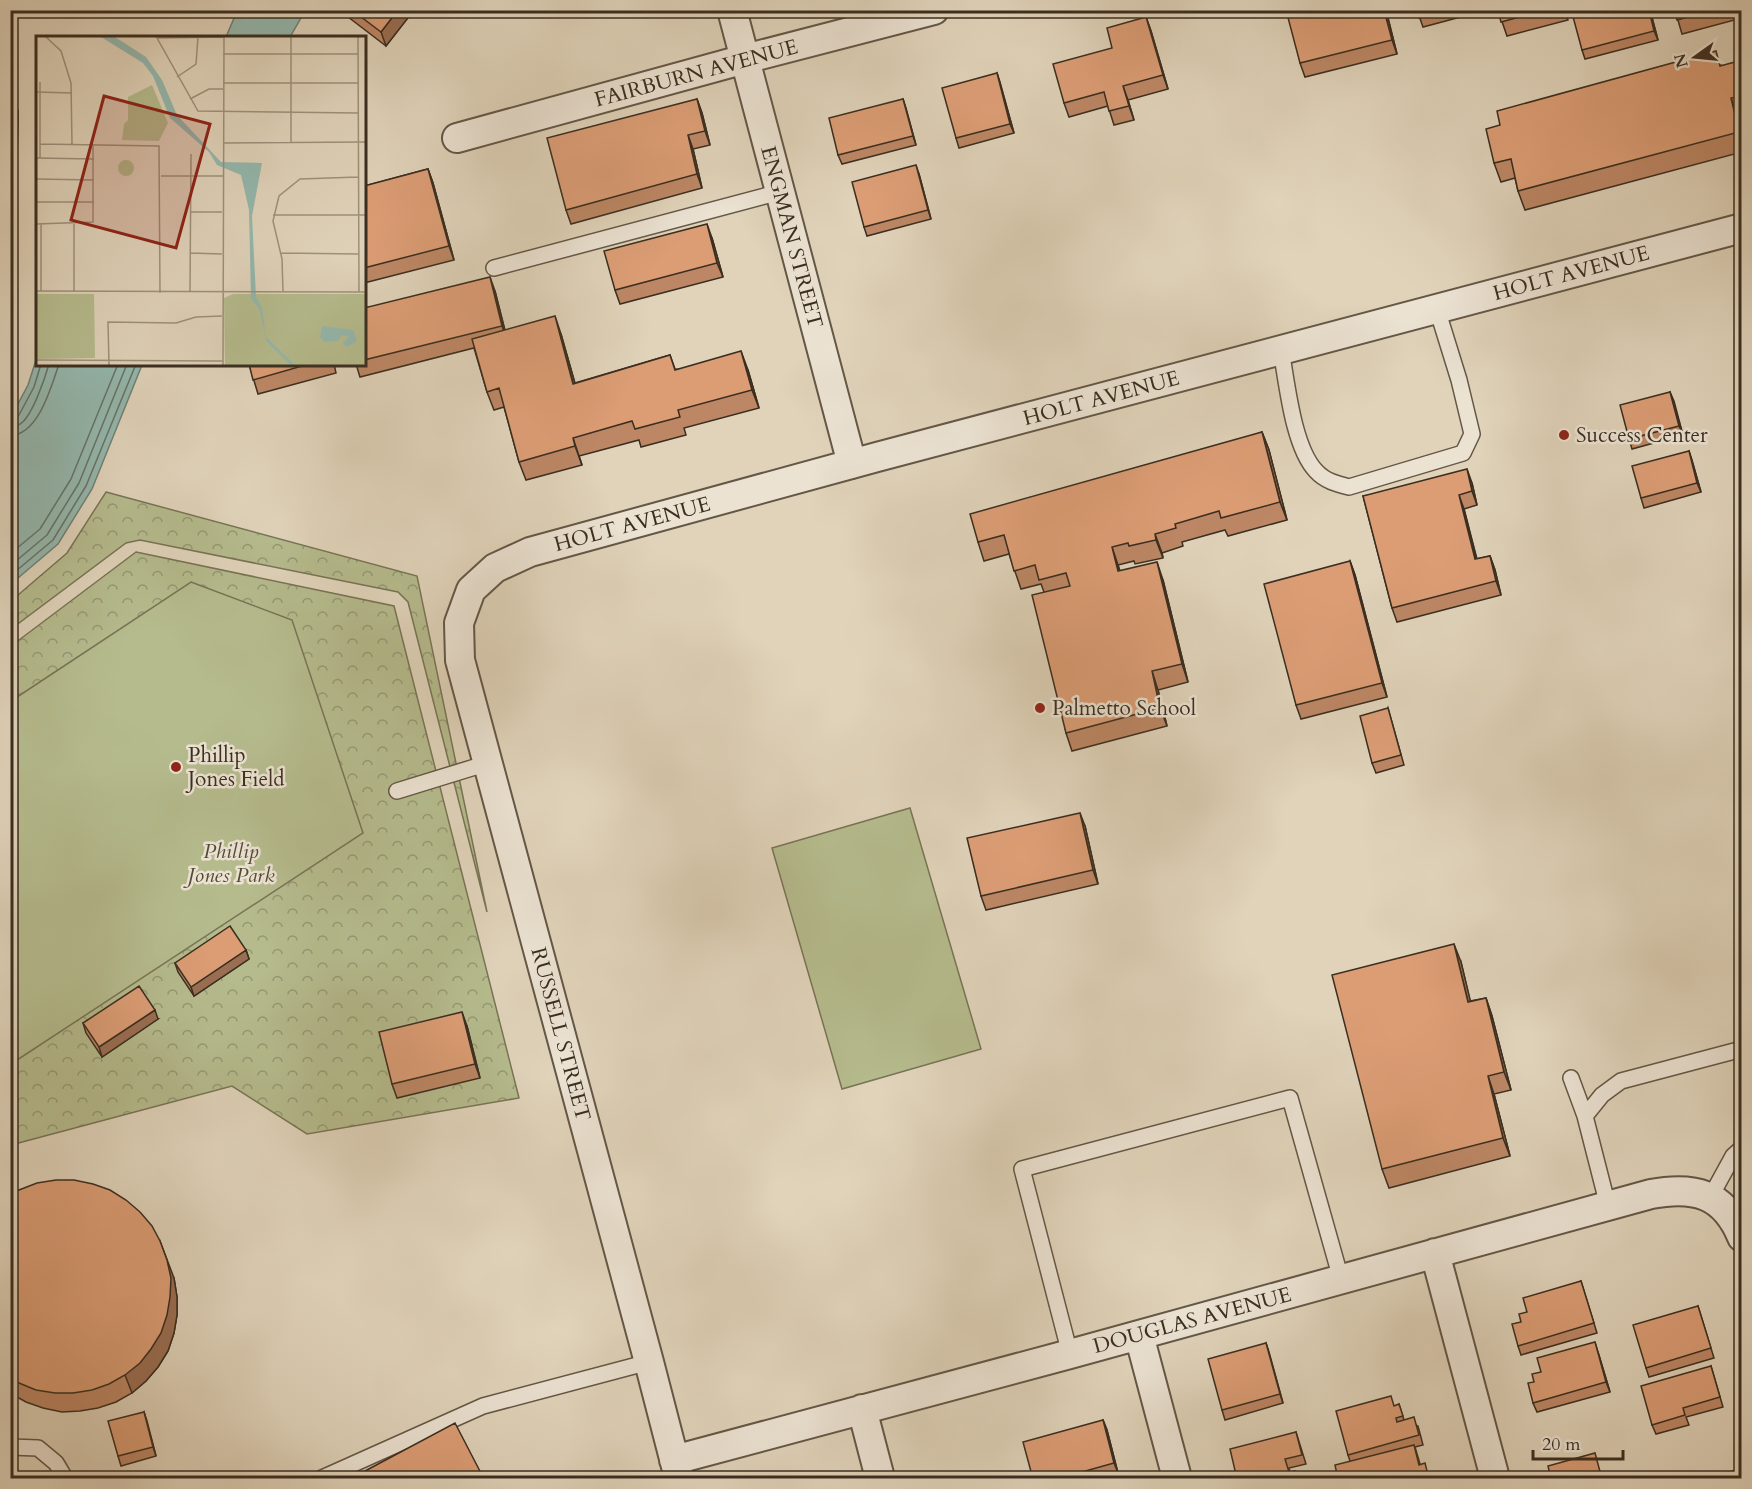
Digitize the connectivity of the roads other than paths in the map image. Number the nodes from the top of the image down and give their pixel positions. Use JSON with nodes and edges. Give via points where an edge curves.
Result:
{"nodes":[{"id":1,"x":732,"y":10,"type":"edge"},
{"id":2,"x":934,"y":10,"type":"edge"},
{"id":3,"x":745,"y":59,"type":"junction"},
{"id":4,"x":457,"y":138,"type":"dead end"},
{"id":5,"x":780,"y":192,"type":"junction"},
{"id":6,"x":1742,"y":228,"type":"edge"},
{"id":7,"x":494,"y":268,"type":"dead end"},
{"id":8,"x":1437,"y":309,"type":"junction"},
{"id":9,"x":1281,"y":350,"type":"junction"},
{"id":10,"x":852,"y":464,"type":"junction"},
{"id":11,"x":471,"y":590,"type":"joint"},
{"id":12,"x":488,"y":763,"type":"junction"},
{"id":13,"x":398,"y":791,"type":"dead end"},
{"id":14,"x":1742,"y":1049,"type":"edge"},
{"id":15,"x":1571,"y":1078,"type":"dead end"},
{"id":16,"x":1585,"y":1116,"type":"junction"},
{"id":17,"x":1742,"y":1148,"type":"edge"},
{"id":18,"x":1710,"y":1198,"type":"junction"},
{"id":19,"x":1608,"y":1206,"type":"junction"},
{"id":20,"x":1742,"y":1237,"type":"edge"},
{"id":21,"x":1435,"y":1253,"type":"junction"},
{"id":22,"x":1341,"y":1279,"type":"junction"},
{"id":23,"x":1138,"y":1335,"type":"junction"},
{"id":24,"x":1070,"y":1354,"type":"junction"},
{"id":25,"x":649,"y":1362,"type":"junction"},
{"id":26,"x":861,"y":1409,"type":"junction"},
{"id":27,"x":10,"y":1447,"type":"edge"},
{"id":28,"x":676,"y":1469,"type":"edge"},
{"id":29,"x":65,"y":1479,"type":"edge"},
{"id":30,"x":322,"y":1479,"type":"edge"},
{"id":31,"x":880,"y":1479,"type":"edge"},
{"id":32,"x":1177,"y":1479,"type":"edge"},
{"id":33,"x":1495,"y":1479,"type":"edge"}],
"edges":[{"from":1,"to":3,"type":"street","name":"ENGMAN STREET"},
{"from":2,"to":3,"type":"street","name":"FAIRBURN AVENUE"},
{"from":3,"to":4,"type":"street","name":"FAIRBURN AVENUE"},
{"from":3,"to":5,"type":"street","name":"ENGMAN STREET"},
{"from":5,"to":7,"type":"lane"},
{"from":5,"to":10,"type":"street","name":"ENGMAN STREET"},
{"from":6,"to":8,"type":"street","name":"HOLT AVENUE"},
{"from":8,"to":9,"type":"street","name":"HOLT AVENUE"},
{"from":8,"to":9,"type":"lane","via":[[1460,380],[1472,434],[1463,453],[1349,487],[1332,483],[1316,471],[1305,454],[1294,422]]},
{"from":9,"to":10,"type":"street","name":"HOLT AVENUE"},
{"from":10,"to":11,"type":"street","name":"HOLT AVENUE","via":[[530,552],[495,568]]},
{"from":11,"to":12,"type":"street","name":"RUSSELL STREET","via":[[459,622],[460,660]]},
{"from":12,"to":13,"type":"lane"},
{"from":12,"to":25,"type":"street","name":"RUSSELL STREET"},
{"from":14,"to":16,"type":"lane","via":[[1620,1082],[1602,1095]]},
{"from":15,"to":16,"type":"lane"},
{"from":16,"to":19,"type":"lane"},
{"from":17,"to":18,"type":"lane","via":[[1733,1156]]},
{"from":18,"to":19,"type":"street","name":"DOUGLAS AVENUE","via":[[1696,1192],[1668,1191]]},
{"from":18,"to":20,"type":"street","via":[[1723,1207]]},
{"from":19,"to":21,"type":"street","name":"DOUGLAS AVENUE"},
{"from":21,"to":22,"type":"street","name":"DOUGLAS AVENUE"},
{"from":21,"to":33,"type":"street"},
{"from":22,"to":23,"type":"street","name":"DOUGLAS AVENUE"},
{"from":22,"to":24,"type":"lane","via":[[1290,1098],[1022,1168]]},
{"from":23,"to":24,"type":"street","name":"DOUGLAS AVENUE"},
{"from":23,"to":32,"type":"street"},
{"from":24,"to":26,"type":"street","name":"DOUGLAS AVENUE"},
{"from":25,"to":28,"type":"street","name":"RUSSELL STREET"},
{"from":25,"to":30,"type":"lane","via":[[483,1406]]},
{"from":26,"to":28,"type":"street","name":"DOUGLAS AVENUE"},
{"from":26,"to":31,"type":"street"},
{"from":27,"to":29,"type":"lane","via":[[38,1448],[56,1463]]}]}
